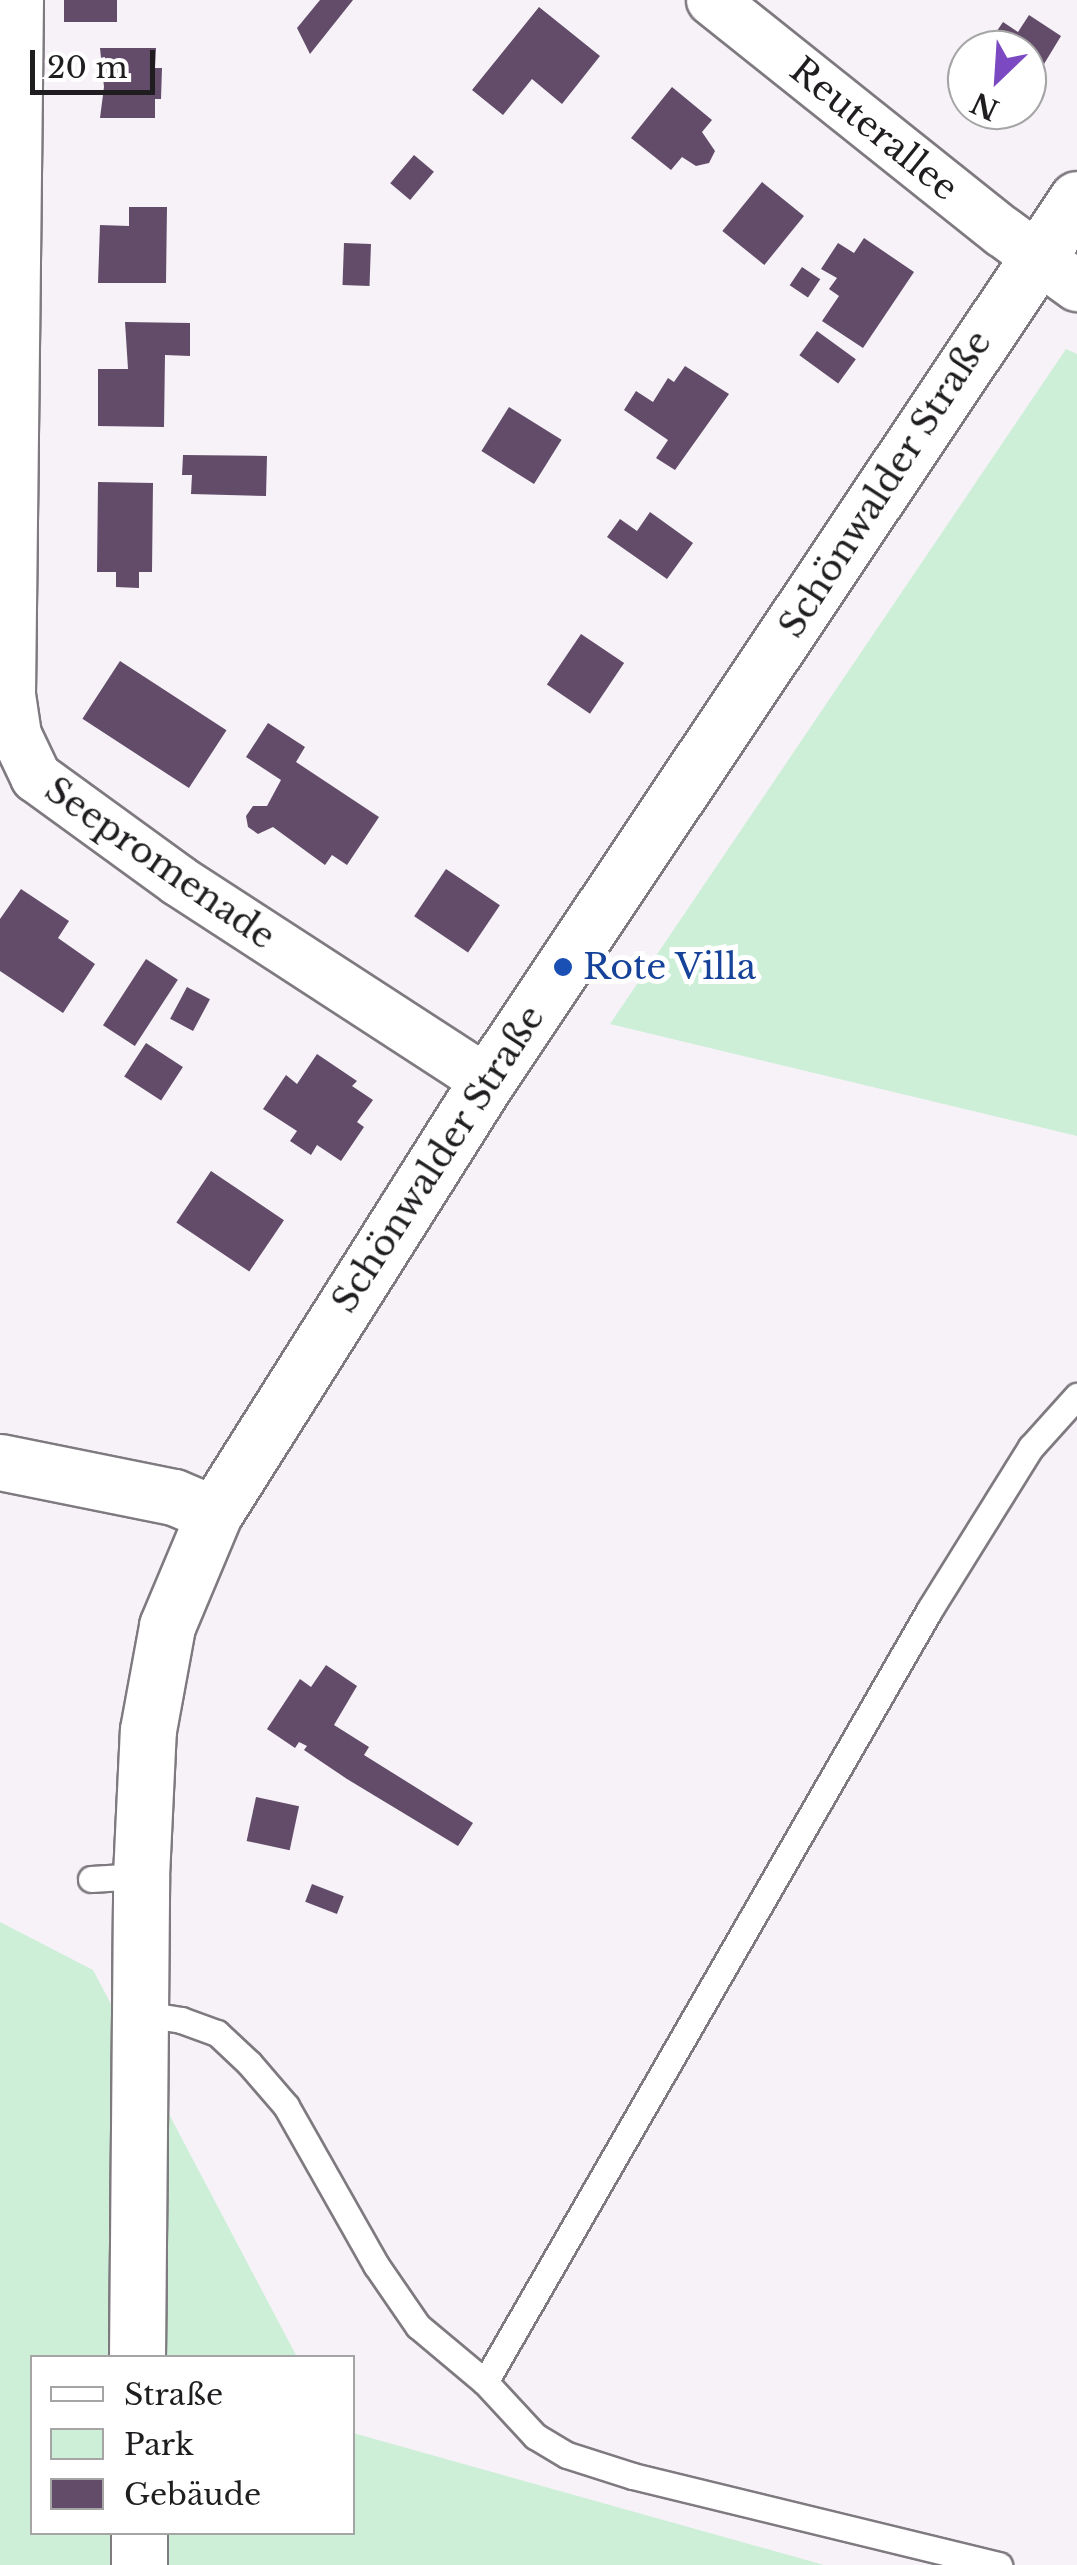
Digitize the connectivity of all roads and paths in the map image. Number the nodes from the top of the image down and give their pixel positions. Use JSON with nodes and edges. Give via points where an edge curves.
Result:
{"nodes":[{"id":1,"x":18,"y":0,"type":"edge"},
{"id":2,"x":712,"y":0,"type":"edge"},
{"id":3,"x":1077,"y":198,"type":"edge"},
{"id":4,"x":1057,"y":272,"type":"edge"},
{"id":5,"x":6,"y":443,"type":"edge"},
{"id":6,"x":487,"y":1082,"type":"junction"},
{"id":7,"x":1077,"y":1396,"type":"edge"},
{"id":8,"x":0,"y":1462,"type":"edge"},
{"id":9,"x":214,"y":1514,"type":"junction"},
{"id":10,"x":138,"y":2013,"type":"junction"},
{"id":11,"x":137,"y":2355,"type":"edge"},
{"id":12,"x":486,"y":2382,"type":"junction"},
{"id":13,"x":140,"y":2535,"type":"edge"},
{"id":14,"x":140,"y":2565,"type":"edge"},
{"id":15,"x":999,"y":2565,"type":"edge"}],
"edges":[{"from":1,"to":5,"type":"street","name":"Seepromenade"},
{"from":2,"to":4,"type":"street","name":"Reuterallee"},
{"from":3,"to":4,"type":"main road","name":"Schönwalder Straße"},
{"from":4,"to":6,"type":"main road","name":"Schönwalder Straße"},
{"from":5,"to":6,"type":"street","name":"Seepromenade","via":[[10,695],[16,735],[36,777],[179,881]]},
{"from":6,"to":9,"type":"main road","name":"Schönwalder Straße"},
{"from":7,"to":12,"type":"lane","via":[[1031,1446],[930,1610]]},
{"from":8,"to":9,"type":"main road","via":[[174,1497]]},
{"from":9,"to":10,"type":"main road","name":"Schönwalder Straße","via":[[166,1626],[116,1878]]},
{"from":10,"to":11,"type":"main road","name":"Schönwalder Straße"},
{"from":10,"to":12,"type":"lane","via":[[218,2034],[249,2063],[286,2106],[418,2326]]},
{"from":12,"to":15,"type":"lane","via":[[535,2436],[567,2455]]},
{"from":13,"to":14,"type":"main road"}]}
